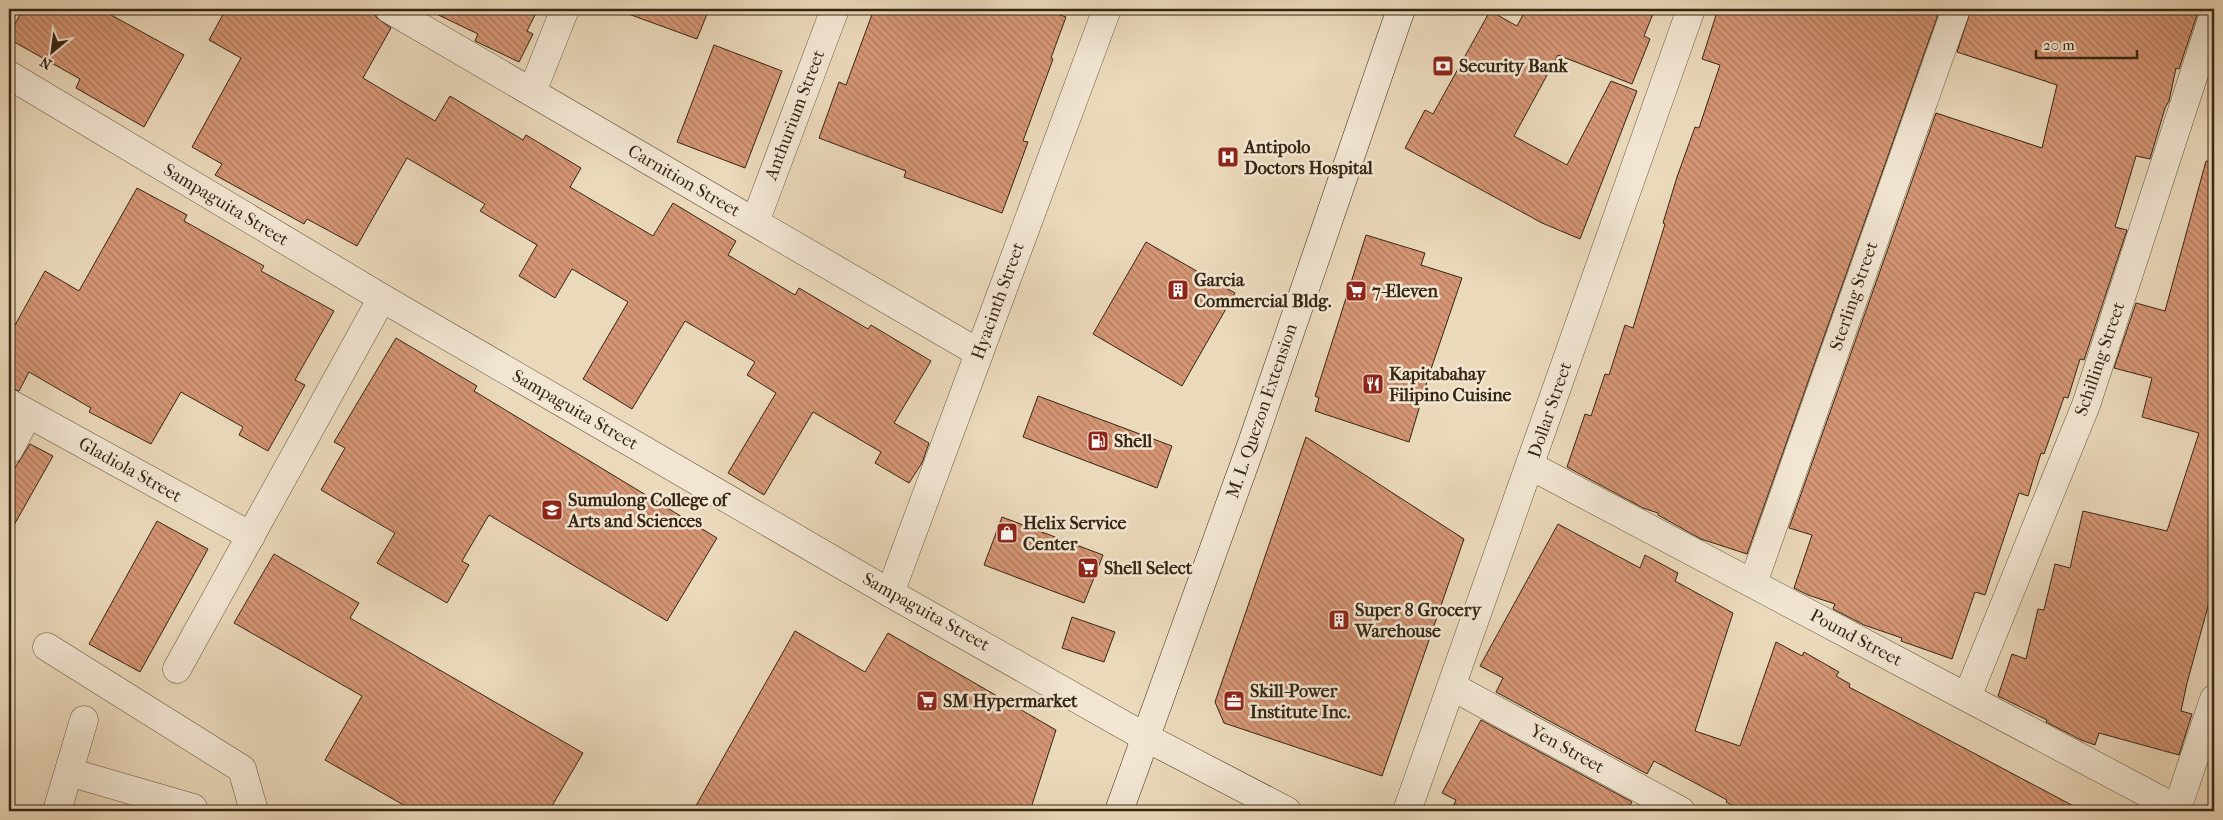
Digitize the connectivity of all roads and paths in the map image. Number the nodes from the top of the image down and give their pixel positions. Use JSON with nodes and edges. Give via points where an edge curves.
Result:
{"nodes":[{"id":1,"x":389,"y":9,"type":"edge"},
{"id":2,"x":565,"y":9,"type":"edge"},
{"id":3,"x":835,"y":9,"type":"edge"},
{"id":4,"x":1106,"y":9,"type":"edge"},
{"id":5,"x":1401,"y":9,"type":"edge"},
{"id":6,"x":1691,"y":9,"type":"edge"},
{"id":7,"x":1956,"y":9,"type":"edge"},
{"id":8,"x":2214,"y":13,"type":"edge"},
{"id":9,"x":9,"y":75,"type":"edge"},
{"id":10,"x":532,"y":92,"type":"junction"},
{"id":11,"x":755,"y":222,"type":"junction"},
{"id":12,"x":382,"y":298,"type":"junction"},
{"id":13,"x":979,"y":353,"type":"junction"},
{"id":14,"x":18,"y":408,"type":"edge"},
{"id":15,"x":9,"y":450,"type":"edge"},
{"id":16,"x":1531,"y":466,"type":"junction"},
{"id":17,"x":251,"y":536,"type":"junction"},
{"id":18,"x":1752,"y":583,"type":"junction"},
{"id":19,"x":890,"y":593,"type":"junction"},
{"id":20,"x":47,"y":647,"type":"dead end"},
{"id":21,"x":177,"y":670,"type":"dead end"},
{"id":22,"x":1453,"y":687,"type":"junction"},
{"id":23,"x":1967,"y":697,"type":"junction"},
{"id":24,"x":2214,"y":699,"type":"edge"},
{"id":25,"x":84,"y":720,"type":"dead end"},
{"id":26,"x":1145,"y":736,"type":"junction"},
{"id":27,"x":69,"y":772,"type":"junction"},
{"id":28,"x":193,"y":808,"type":"dead end"},
{"id":29,"x":2179,"y":810,"type":"edge"},
{"id":30,"x":57,"y":811,"type":"edge"},
{"id":31,"x":254,"y":811,"type":"edge"},
{"id":32,"x":1119,"y":811,"type":"edge"},
{"id":33,"x":1287,"y":811,"type":"edge"},
{"id":34,"x":1408,"y":811,"type":"edge"},
{"id":35,"x":1681,"y":811,"type":"edge"}],
"edges":[{"from":1,"to":10,"type":"street","name":"Carnition Street"},
{"from":2,"to":10,"type":"street"},
{"from":3,"to":11,"type":"street","name":"Anthurium Street"},
{"from":4,"to":13,"type":"street","name":"Hyacinth Street"},
{"from":5,"to":26,"type":"street","name":"M. L. Quezon Extension","via":[[1248,454]]},
{"from":6,"to":16,"type":"street","name":"Dollar Street"},
{"from":7,"to":18,"type":"street","name":"Sterling Street"},
{"from":8,"to":23,"type":"street","name":"Schilling Street","via":[[2086,405]]},
{"from":9,"to":12,"type":"street","name":"Sampaguita Street"},
{"from":10,"to":11,"type":"street","name":"Carnition Street"},
{"from":11,"to":13,"type":"street","name":"Carnition Street"},
{"from":12,"to":17,"type":"street"},
{"from":12,"to":19,"type":"street","name":"Sampaguita Street"},
{"from":13,"to":19,"type":"street","name":"Hyacinth Street"},
{"from":14,"to":15,"type":"street"},
{"from":14,"to":17,"type":"street","name":"Gladiola Street"},
{"from":16,"to":18,"type":"street","name":"Pound Street"},
{"from":16,"to":22,"type":"street","name":"Dollar Street"},
{"from":17,"to":21,"type":"street"},
{"from":18,"to":23,"type":"street","name":"Pound Street"},
{"from":19,"to":26,"type":"street","name":"Sampaguita Street"},
{"from":20,"to":31,"type":"street","via":[[242,769]]},
{"from":22,"to":34,"type":"street","name":"Dollar Street"},
{"from":22,"to":35,"type":"street","name":"Yen Street"},
{"from":23,"to":29,"type":"street","name":"Pound Street"},
{"from":24,"to":29,"type":"street"},
{"from":25,"to":27,"type":"street"},
{"from":26,"to":32,"type":"street","name":"M. L. Quezon Extension"},
{"from":26,"to":33,"type":"street","name":"Sampaguita Street"},
{"from":27,"to":28,"type":"street"},
{"from":27,"to":30,"type":"street"}]}
